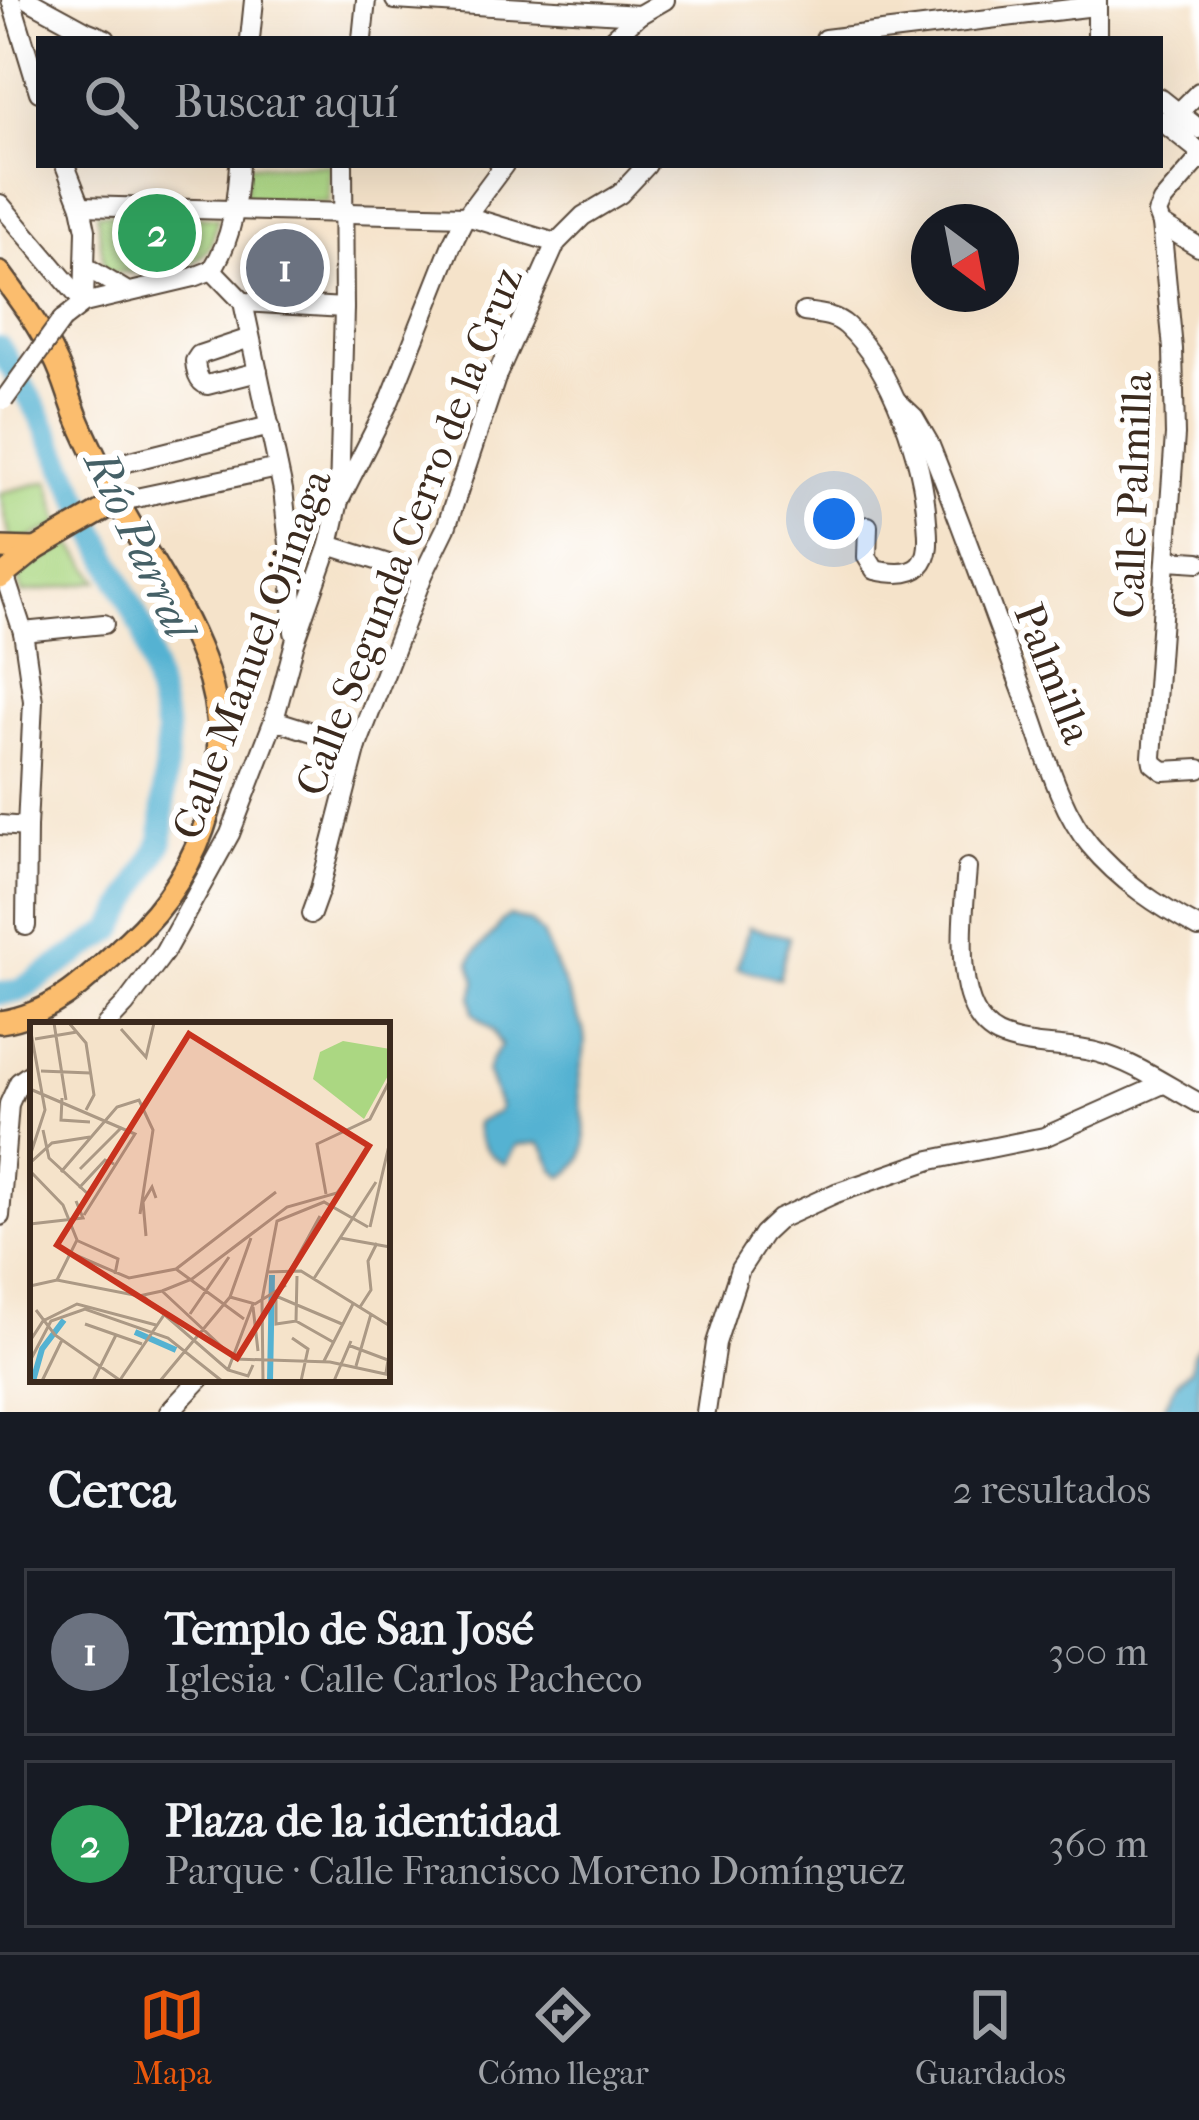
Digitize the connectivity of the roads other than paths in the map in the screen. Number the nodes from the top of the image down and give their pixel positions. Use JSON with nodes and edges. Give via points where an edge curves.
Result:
{"nodes":[{"id":1,"x":11,"y":0,"type":"edge"},
{"id":2,"x":29,"y":0,"type":"edge"},
{"id":3,"x":254,"y":0,"type":"edge"},
{"id":4,"x":366,"y":0,"type":"edge"},
{"id":5,"x":394,"y":0,"type":"edge"},
{"id":6,"x":665,"y":0,"type":"edge"},
{"id":7,"x":478,"y":2,"type":"edge"},
{"id":8,"x":1096,"y":3,"type":"edge"},
{"id":9,"x":639,"y":15,"type":"junction"},
{"id":10,"x":98,"y":36,"type":"edge"},
{"id":11,"x":250,"y":36,"type":"edge"},
{"id":12,"x":362,"y":36,"type":"edge"},
{"id":13,"x":615,"y":36,"type":"edge"},
{"id":14,"x":848,"y":36,"type":"edge"},
{"id":15,"x":1097,"y":36,"type":"edge"},
{"id":16,"x":35,"y":60,"type":"edge"},
{"id":17,"x":1199,"y":92,"type":"edge"},
{"id":18,"x":1169,"y":116,"type":"edge"},
{"id":19,"x":1199,"y":129,"type":"edge"},
{"id":20,"x":1199,"y":155,"type":"edge"},
{"id":21,"x":65,"y":168,"type":"edge"},
{"id":22,"x":239,"y":168,"type":"edge"},
{"id":23,"x":343,"y":168,"type":"edge"},
{"id":24,"x":502,"y":168,"type":"edge"},
{"id":25,"x":644,"y":168,"type":"edge"},
{"id":26,"x":0,"y":204,"type":"edge"},
{"id":27,"x":81,"y":206,"type":"junction"},
{"id":28,"x":236,"y":210,"type":"junction"},
{"id":29,"x":343,"y":212,"type":"junction"},
{"id":30,"x":466,"y":216,"type":"junction"},
{"id":31,"x":1160,"y":221,"type":"junction"},
{"id":32,"x":556,"y":243,"type":"junction"},
{"id":33,"x":1199,"y":247,"type":"edge"},
{"id":34,"x":86,"y":267,"type":"junction"},
{"id":35,"x":212,"y":270,"type":"junction"},
{"id":36,"x":0,"y":273,"type":"edge"},
{"id":37,"x":126,"y":291,"type":"junction"},
{"id":38,"x":243,"y":302,"type":"junction"},
{"id":39,"x":84,"y":303,"type":"junction"},
{"id":40,"x":344,"y":308,"type":"junction"},
{"id":41,"x":804,"y":312,"type":"dead end"},
{"id":42,"x":250,"y":338,"type":"junction"},
{"id":43,"x":258,"y":372,"type":"junction"},
{"id":44,"x":896,"y":401,"type":"junction"},
{"id":45,"x":2,"y":403,"type":"edge"},
{"id":46,"x":270,"y":426,"type":"junction"},
{"id":47,"x":127,"y":462,"type":"dead end"},
{"id":48,"x":278,"y":468,"type":"junction"},
{"id":49,"x":339,"y":501,"type":"junction"},
{"id":50,"x":110,"y":506,"type":"junction"},
{"id":51,"x":868,"y":526,"type":"dead end"},
{"id":52,"x":329,"y":545,"type":"junction"},
{"id":53,"x":0,"y":548,"type":"edge"},
{"id":54,"x":36,"y":548,"type":"junction"},
{"id":55,"x":1168,"y":560,"type":"junction"},
{"id":56,"x":1199,"y":562,"type":"edge"},
{"id":57,"x":1,"y":570,"type":"edge"},
{"id":58,"x":423,"y":575,"type":"junction"},
{"id":59,"x":104,"y":624,"type":"dead end"},
{"id":60,"x":23,"y":632,"type":"junction"},
{"id":61,"x":295,"y":642,"type":"junction"},
{"id":62,"x":274,"y":720,"type":"junction"},
{"id":63,"x":357,"y":746,"type":"junction"},
{"id":64,"x":1199,"y":769,"type":"edge"},
{"id":65,"x":216,"y":792,"type":"junction"},
{"id":66,"x":244,"y":801,"type":"junction"},
{"id":67,"x":0,"y":825,"type":"edge"},
{"id":68,"x":27,"y":827,"type":"junction"},
{"id":69,"x":967,"y":868,"type":"dead end"},
{"id":70,"x":310,"y":914,"type":"dead end"},
{"id":71,"x":26,"y":926,"type":"dead end"},
{"id":72,"x":1199,"y":928,"type":"edge"},
{"id":73,"x":0,"y":1022,"type":"edge"},
{"id":74,"x":109,"y":1022,"type":"edge"},
{"id":75,"x":30,"y":1074,"type":"edge"},
{"id":76,"x":1162,"y":1084,"type":"junction"},
{"id":77,"x":1199,"y":1103,"type":"edge"},
{"id":78,"x":0,"y":1216,"type":"edge"},
{"id":79,"x":197,"y":1382,"type":"edge"},
{"id":80,"x":169,"y":1412,"type":"edge"},
{"id":81,"x":706,"y":1412,"type":"edge"}],
"edges":[{"from":1,"to":16,"type":"street"},
{"from":2,"to":10,"type":"street"},
{"from":3,"to":11,"type":"street"},
{"from":4,"to":12,"type":"street"},
{"from":5,"to":7,"type":"street"},
{"from":6,"to":9,"type":"street"},
{"from":7,"to":9,"type":"street"},
{"from":8,"to":14,"type":"street"},
{"from":8,"to":15,"type":"street"},
{"from":9,"to":13,"type":"street"},
{"from":17,"to":18,"type":"street"},
{"from":18,"to":19,"type":"street"},
{"from":18,"to":20,"type":"street"},
{"from":20,"to":31,"type":"street","via":[[1158,208]]},
{"from":21,"to":27,"type":"street"},
{"from":22,"to":28,"type":"street"},
{"from":23,"to":29,"type":"street"},
{"from":24,"to":30,"type":"street","name":"Calle Manuel Ojinaga"},
{"from":25,"to":32,"type":"street"},
{"from":26,"to":39,"type":"street"},
{"from":27,"to":28,"type":"street"},
{"from":27,"to":34,"type":"street"},
{"from":28,"to":29,"type":"street"},
{"from":28,"to":35,"type":"street"},
{"from":29,"to":30,"type":"street"},
{"from":29,"to":40,"type":"street"},
{"from":30,"to":32,"type":"street"},
{"from":30,"to":49,"type":"street","name":"Calle Manuel Ojinaga"},
{"from":31,"to":33,"type":"street"},
{"from":31,"to":55,"type":"street","name":"Calle Palmilla","via":[[1174,388]]},
{"from":32,"to":58,"type":"street","name":"Calle Segunda Cerro de la Cruz"},
{"from":34,"to":37,"type":"street"},
{"from":34,"to":39,"type":"street"},
{"from":35,"to":37,"type":"street"},
{"from":35,"to":38,"type":"street"},
{"from":36,"to":50,"type":"main road","via":[[52,351]]},
{"from":37,"to":39,"type":"street"},
{"from":38,"to":40,"type":"street"},
{"from":38,"to":42,"type":"street"},
{"from":39,"to":45,"type":"street","bridge":true,"via":[[62,320]]},
{"from":40,"to":49,"type":"street"},
{"from":41,"to":44,"type":"street","via":[[848,327]]},
{"from":42,"to":43,"type":"street"},
{"from":42,"to":43,"type":"street","via":[[199,355],[196,371],[207,385]]},
{"from":43,"to":46,"type":"street"},
{"from":44,"to":51,"type":"street","via":[[924,485],[921,565],[875,570]]},
{"from":44,"to":72,"type":"street","name":"Palmilla","via":[[929,443],[1077,827],[1129,884]]},
{"from":46,"to":47,"type":"street"},
{"from":46,"to":48,"type":"street"},
{"from":48,"to":50,"type":"street"},
{"from":48,"to":61,"type":"street"},
{"from":49,"to":52,"type":"street","name":"Calle Manuel Ojinaga"},
{"from":50,"to":54,"type":"main road"},
{"from":50,"to":65,"type":"main road","via":[[203,658],[214,707]]},
{"from":52,"to":58,"type":"street"},
{"from":52,"to":61,"type":"street","name":"Calle Manuel Ojinaga"},
{"from":53,"to":54,"type":"main road"},
{"from":54,"to":57,"type":"main road"},
{"from":55,"to":56,"type":"street"},
{"from":55,"to":64,"type":"street","name":"Calle Palmilla","via":[[1152,757],[1170,772]]},
{"from":57,"to":60,"type":"street"},
{"from":58,"to":63,"type":"street","name":"Calle Segunda Cerro de la Cruz"},
{"from":59,"to":60,"type":"street"},
{"from":60,"to":68,"type":"street","via":[[34,725]]},
{"from":61,"to":62,"type":"street","name":"Calle Manuel Ojinaga"},
{"from":62,"to":63,"type":"street"},
{"from":62,"to":66,"type":"street","name":"Calle Manuel Ojinaga"},
{"from":63,"to":70,"type":"street","name":"Calle Segunda Cerro de la Cruz"},
{"from":65,"to":66,"type":"street"},
{"from":65,"to":73,"type":"main road","via":[[186,868],[146,926],[65,997]]},
{"from":66,"to":74,"type":"street","name":"Calle Manuel Ojinaga","via":[[164,953]]},
{"from":67,"to":68,"type":"street"},
{"from":68,"to":71,"type":"street"},
{"from":69,"to":76,"type":"street","via":[[962,964],[973,1004],[991,1030],[1103,1054]]},
{"from":75,"to":78,"type":"street","via":[[9,1104]]},
{"from":76,"to":77,"type":"street"},
{"from":76,"to":81,"type":"street","via":[[1044,1137],[931,1160],[779,1220],[740,1269],[716,1343]]},
{"from":79,"to":80,"type":"street"}]}
